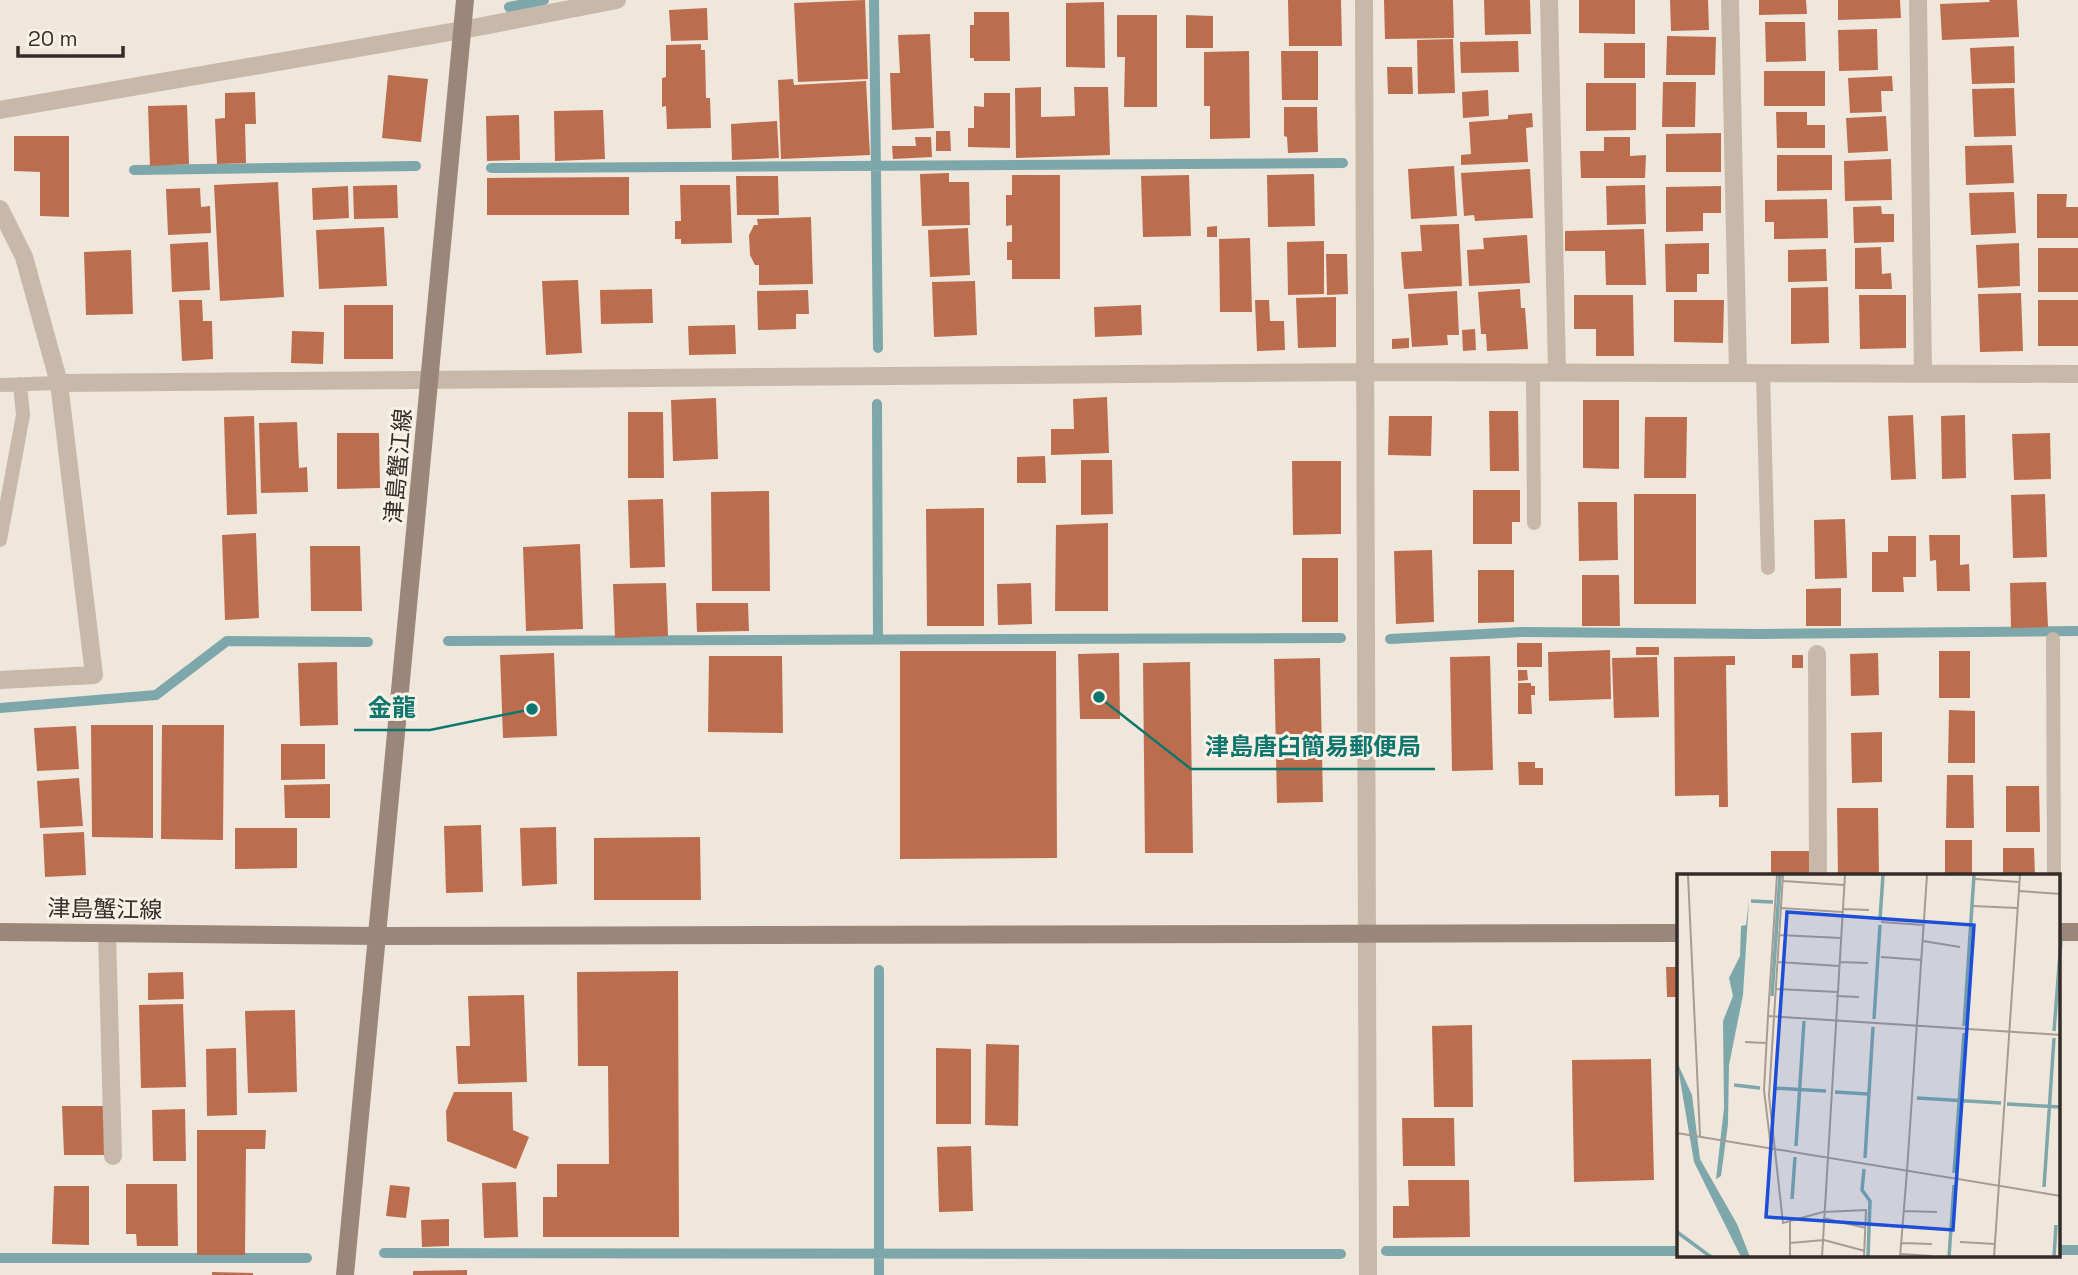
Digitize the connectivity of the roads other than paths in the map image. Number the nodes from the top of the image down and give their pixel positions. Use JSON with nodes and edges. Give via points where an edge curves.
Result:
{"nodes":[{"id":1,"x":466,"y":0,"type":"edge"},
{"id":2,"x":617,"y":0,"type":"edge"},
{"id":3,"x":1364,"y":0,"type":"edge"},
{"id":4,"x":1549,"y":0,"type":"edge"},
{"id":5,"x":1731,"y":0,"type":"edge"},
{"id":6,"x":1918,"y":0,"type":"edge"},
{"id":7,"x":462,"y":30,"type":"junction"},
{"id":8,"x":0,"y":110,"type":"edge"},
{"id":9,"x":0,"y":209,"type":"edge"},
{"id":10,"x":1365,"y":372,"type":"junction"},
{"id":11,"x":1533,"y":372,"type":"junction"},
{"id":12,"x":1557,"y":372,"type":"junction"},
{"id":13,"x":1738,"y":373,"type":"junction"},
{"id":14,"x":1763,"y":373,"type":"junction"},
{"id":15,"x":1923,"y":373,"type":"junction"},
{"id":16,"x":2078,"y":374,"type":"edge"},
{"id":17,"x":431,"y":381,"type":"junction"},
{"id":18,"x":59,"y":383,"type":"junction"},
{"id":19,"x":20,"y":384,"type":"junction"},
{"id":20,"x":0,"y":385,"type":"edge"},
{"id":21,"x":1534,"y":523,"type":"dead end"},
{"id":22,"x":0,"y":540,"type":"edge"},
{"id":23,"x":1768,"y":568,"type":"dead end"},
{"id":24,"x":2053,"y":639,"type":"dead end"},
{"id":25,"x":1817,"y":654,"type":"dead end"},
{"id":26,"x":0,"y":680,"type":"edge"},
{"id":27,"x":1818,"y":874,"type":"edge"},
{"id":28,"x":2054,"y":874,"type":"edge"},
{"id":29,"x":0,"y":932,"type":"edge"},
{"id":30,"x":2060,"y":932,"type":"edge"},
{"id":31,"x":2078,"y":932,"type":"edge"},
{"id":32,"x":107,"y":933,"type":"junction"},
{"id":33,"x":1368,"y":933,"type":"junction"},
{"id":34,"x":1677,"y":933,"type":"edge"},
{"id":35,"x":377,"y":936,"type":"junction"},
{"id":36,"x":113,"y":1156,"type":"dead end"},
{"id":37,"x":345,"y":1275,"type":"edge"},
{"id":38,"x":1368,"y":1275,"type":"edge"}],
"edges":[{"from":1,"to":7,"type":"main road","name":"津島蟹江線"},
{"from":2,"to":7,"type":"street"},
{"from":3,"to":10,"type":"street"},
{"from":4,"to":12,"type":"street"},
{"from":5,"to":13,"type":"street"},
{"from":6,"to":15,"type":"street"},
{"from":7,"to":8,"type":"street"},
{"from":7,"to":17,"type":"main road","name":"津島蟹江線"},
{"from":9,"to":18,"type":"street","via":[[24,257]]},
{"from":10,"to":11,"type":"street"},
{"from":10,"to":17,"type":"street"},
{"from":10,"to":33,"type":"street"},
{"from":11,"to":12,"type":"street"},
{"from":11,"to":21,"type":"lane"},
{"from":12,"to":13,"type":"street"},
{"from":13,"to":14,"type":"street"},
{"from":14,"to":15,"type":"street"},
{"from":14,"to":23,"type":"lane"},
{"from":15,"to":16,"type":"street"},
{"from":17,"to":18,"type":"street"},
{"from":17,"to":35,"type":"main road","name":"津島蟹江線"},
{"from":18,"to":19,"type":"lane"},
{"from":18,"to":26,"type":"street","via":[[94,675]]},
{"from":19,"to":20,"type":"lane"},
{"from":19,"to":22,"type":"lane","via":[[23,415]]},
{"from":24,"to":28,"type":"lane"},
{"from":25,"to":27,"type":"street"},
{"from":29,"to":32,"type":"main road","name":"津島蟹江線"},
{"from":30,"to":31,"type":"main road"},
{"from":32,"to":35,"type":"main road","name":"津島蟹江線"},
{"from":32,"to":36,"type":"street"},
{"from":33,"to":34,"type":"main road"},
{"from":33,"to":35,"type":"main road"},
{"from":33,"to":38,"type":"street"},
{"from":35,"to":37,"type":"main road","name":"津島蟹江線"}]}
